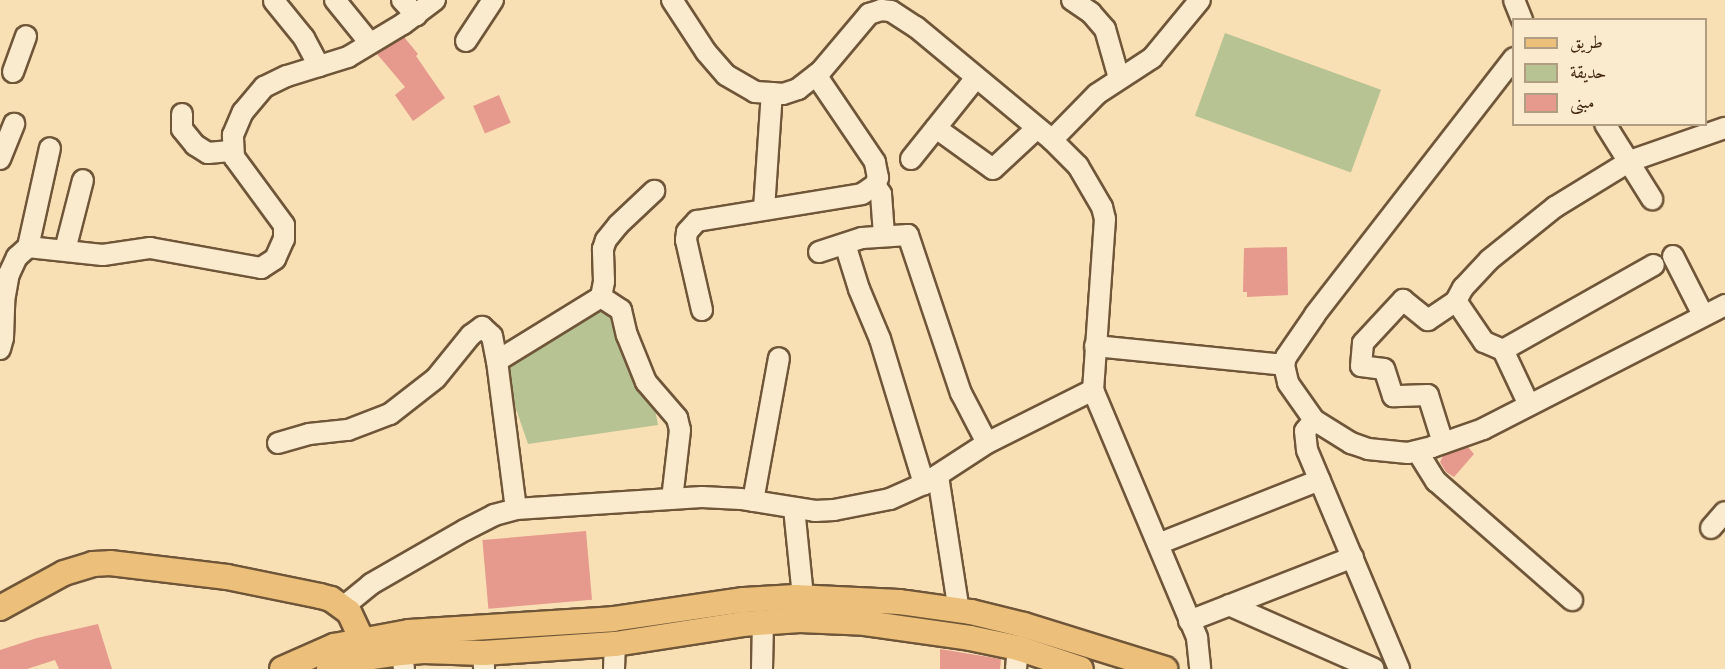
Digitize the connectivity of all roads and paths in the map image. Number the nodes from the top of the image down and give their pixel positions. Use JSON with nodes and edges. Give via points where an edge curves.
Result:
{"nodes":[{"id":1,"x":335,"y":0,"type":"edge"},
{"id":2,"x":402,"y":0,"type":"edge"},
{"id":3,"x":435,"y":0,"type":"edge"},
{"id":4,"x":493,"y":0,"type":"edge"},
{"id":5,"x":672,"y":0,"type":"edge"},
{"id":6,"x":1200,"y":0,"type":"edge"},
{"id":7,"x":1514,"y":0,"type":"edge"},
{"id":8,"x":274,"y":1,"type":"edge"},
{"id":9,"x":1084,"y":3,"type":"edge"},
{"id":10,"x":896,"y":6,"type":"edge"},
{"id":11,"x":416,"y":15,"type":"junction"},
{"id":12,"x":1521,"y":18,"type":"edge"},
{"id":13,"x":26,"y":36,"type":"dead end"},
{"id":14,"x":466,"y":41,"type":"dead end"},
{"id":15,"x":370,"y":43,"type":"junction"},
{"id":16,"x":1512,"y":61,"type":"edge"},
{"id":17,"x":319,"y":66,"type":"junction"},
{"id":18,"x":12,"y":71,"type":"edge"},
{"id":19,"x":816,"y":75,"type":"junction"},
{"id":20,"x":976,"y":78,"type":"junction"},
{"id":21,"x":1119,"y":78,"type":"junction"},
{"id":22,"x":772,"y":93,"type":"junction"},
{"id":23,"x":182,"y":114,"type":"dead end"},
{"id":24,"x":14,"y":124,"type":"dead end"},
{"id":25,"x":1606,"y":126,"type":"edge"},
{"id":26,"x":936,"y":128,"type":"junction"},
{"id":27,"x":1725,"y":128,"type":"edge"},
{"id":28,"x":1045,"y":134,"type":"junction"},
{"id":29,"x":50,"y":148,"type":"dead end"},
{"id":30,"x":233,"y":151,"type":"junction"},
{"id":31,"x":0,"y":159,"type":"edge"},
{"id":32,"x":911,"y":159,"type":"dead end"},
{"id":33,"x":1630,"y":161,"type":"junction"},
{"id":34,"x":83,"y":180,"type":"dead end"},
{"id":35,"x":875,"y":185,"type":"junction"},
{"id":36,"x":654,"y":191,"type":"dead end"},
{"id":37,"x":1652,"y":199,"type":"dead end"},
{"id":38,"x":764,"y":209,"type":"junction"},
{"id":39,"x":884,"y":236,"type":"junction"},
{"id":40,"x":845,"y":244,"type":"junction"},
{"id":41,"x":28,"y":247,"type":"junction"},
{"id":42,"x":65,"y":250,"type":"junction"},
{"id":43,"x":819,"y":252,"type":"dead end"},
{"id":44,"x":1672,"y":256,"type":"dead end"},
{"id":45,"x":1654,"y":265,"type":"dead end"},
{"id":46,"x":601,"y":297,"type":"junction"},
{"id":47,"x":1456,"y":301,"type":"junction"},
{"id":48,"x":1725,"y":305,"type":"edge"},
{"id":49,"x":702,"y":310,"type":"dead end"},
{"id":50,"x":1703,"y":315,"type":"junction"},
{"id":51,"x":1095,"y":346,"type":"junction"},
{"id":52,"x":0,"y":349,"type":"edge"},
{"id":53,"x":1503,"y":350,"type":"junction"},
{"id":54,"x":779,"y":358,"type":"dead end"},
{"id":55,"x":497,"y":361,"type":"junction"},
{"id":56,"x":1284,"y":365,"type":"junction"},
{"id":57,"x":1093,"y":390,"type":"junction"},
{"id":58,"x":1529,"y":405,"type":"junction"},
{"id":59,"x":1314,"y":420,"type":"junction"},
{"id":60,"x":1443,"y":442,"type":"junction"},
{"id":61,"x":278,"y":443,"type":"dead end"},
{"id":62,"x":987,"y":443,"type":"junction"},
{"id":63,"x":1417,"y":451,"type":"junction"},
{"id":64,"x":931,"y":480,"type":"junction"},
{"id":65,"x":1320,"y":480,"type":"junction"},
{"id":66,"x":672,"y":499,"type":"junction"},
{"id":67,"x":753,"y":501,"type":"junction"},
{"id":68,"x":794,"y":508,"type":"junction"},
{"id":69,"x":516,"y":509,"type":"junction"},
{"id":70,"x":1725,"y":512,"type":"edge"},
{"id":71,"x":1711,"y":528,"type":"dead end"},
{"id":72,"x":1158,"y":544,"type":"junction"},
{"id":73,"x":1353,"y":557,"type":"junction"},
{"id":74,"x":803,"y":597,"type":"junction"},
{"id":75,"x":1572,"y":600,"type":"dead end"},
{"id":76,"x":1229,"y":605,"type":"junction"},
{"id":77,"x":343,"y":607,"type":"junction"},
{"id":78,"x":0,"y":608,"type":"edge"},
{"id":79,"x":959,"y":611,"type":"junction"},
{"id":80,"x":1189,"y":621,"type":"junction"},
{"id":81,"x":763,"y":622,"type":"junction"},
{"id":82,"x":362,"y":640,"type":"junction"},
{"id":83,"x":615,"y":644,"type":"junction"},
{"id":84,"x":1017,"y":659,"type":"edge"},
{"id":85,"x":403,"y":661,"type":"edge"},
{"id":86,"x":483,"y":661,"type":"edge"},
{"id":87,"x":282,"y":669,"type":"edge"},
{"id":88,"x":329,"y":669,"type":"edge"},
{"id":89,"x":614,"y":669,"type":"edge"},
{"id":90,"x":762,"y":669,"type":"edge"},
{"id":91,"x":1081,"y":669,"type":"edge"},
{"id":92,"x":1166,"y":669,"type":"edge"},
{"id":93,"x":1200,"y":669,"type":"edge"},
{"id":94,"x":1374,"y":669,"type":"edge"},
{"id":95,"x":1399,"y":669,"type":"edge"}],
"edges":[{"from":1,"to":15,"type":"street"},
{"from":2,"to":11,"type":"street"},
{"from":3,"to":11,"type":"street"},
{"from":4,"to":14,"type":"street"},
{"from":5,"to":22,"type":"street","via":[[726,75],[755,92]]},
{"from":6,"to":21,"type":"street","via":[[1152,58]]},
{"from":7,"to":12,"type":"street"},
{"from":8,"to":17,"type":"street","via":[[304,38]]},
{"from":9,"to":21,"type":"street","via":[[1105,29]]},
{"from":10,"to":19,"type":"street","via":[[869,14]]},
{"from":10,"to":20,"type":"street"},
{"from":11,"to":15,"type":"street"},
{"from":13,"to":18,"type":"street"},
{"from":15,"to":17,"type":"street","via":[[348,57]]},
{"from":16,"to":56,"type":"street","via":[[1298,337]]},
{"from":17,"to":30,"type":"street","via":[[287,76],[257,93],[233,135]]},
{"from":19,"to":22,"type":"street","via":[[798,89]]},
{"from":19,"to":35,"type":"street","via":[[875,162]]},
{"from":20,"to":26,"type":"street"},
{"from":20,"to":28,"type":"street"},
{"from":21,"to":28,"type":"street"},
{"from":22,"to":38,"type":"street"},
{"from":23,"to":30,"type":"street","via":[[182,129],[195,145],[208,153]]},
{"from":24,"to":31,"type":"street"},
{"from":25,"to":33,"type":"street"},
{"from":26,"to":28,"type":"street","via":[[993,169]]},
{"from":26,"to":32,"type":"street"},
{"from":27,"to":33,"type":"street"},
{"from":28,"to":51,"type":"street","via":[[1088,181],[1105,219]]},
{"from":29,"to":41,"type":"street"},
{"from":30,"to":42,"type":"street","via":[[238,165],[284,225],[280,251],[268,264],[261,268],[242,266],[150,248],[103,255]]},
{"from":33,"to":37,"type":"street"},
{"from":33,"to":47,"type":"street","via":[[1555,207],[1489,260],[1462,288]]},
{"from":34,"to":42,"type":"street"},
{"from":35,"to":38,"type":"street","via":[[862,194]]},
{"from":35,"to":39,"type":"street","via":[[881,194]]},
{"from":36,"to":46,"type":"street","via":[[606,240]]},
{"from":38,"to":49,"type":"street","via":[[697,221],[687,232]]},
{"from":39,"to":40,"type":"street"},
{"from":39,"to":62,"type":"street","via":[[908,235],[961,393]]},
{"from":40,"to":43,"type":"street"},
{"from":40,"to":64,"type":"street"},
{"from":41,"to":42,"type":"street"},
{"from":41,"to":52,"type":"street","via":[[16,257],[9,274]]},
{"from":44,"to":50,"type":"street"},
{"from":45,"to":53,"type":"street"},
{"from":46,"to":55,"type":"street"},
{"from":46,"to":66,"type":"street","via":[[621,310],[646,382],[677,418],[680,430]]},
{"from":47,"to":53,"type":"street","via":[[1484,342]]},
{"from":47,"to":60,"type":"street","via":[[1428,320],[1403,300],[1363,343],[1361,366],[1384,369],[1394,396],[1428,395]]},
{"from":48,"to":50,"type":"street"},
{"from":50,"to":58,"type":"street"},
{"from":51,"to":56,"type":"street"},
{"from":51,"to":57,"type":"street"},
{"from":53,"to":58,"type":"street"},
{"from":54,"to":67,"type":"street"},
{"from":55,"to":61,"type":"street","via":[[492,336],[482,327],[436,378],[390,414],[348,430],[309,434]]},
{"from":55,"to":69,"type":"street"},
{"from":56,"to":59,"type":"street","via":[[1288,383]]},
{"from":57,"to":62,"type":"street"},
{"from":57,"to":72,"type":"street"},
{"from":58,"to":60,"type":"street","via":[[1483,429]]},
{"from":59,"to":63,"type":"street","via":[[1368,449],[1389,453]]},
{"from":59,"to":65,"type":"street","via":[[1304,439]]},
{"from":60,"to":63,"type":"street"},
{"from":62,"to":64,"type":"street"},
{"from":63,"to":75,"type":"street","via":[[1436,481]]},
{"from":64,"to":68,"type":"street","via":[[890,498],[855,506],[815,511]]},
{"from":64,"to":79,"type":"street"},
{"from":65,"to":72,"type":"street"},
{"from":65,"to":73,"type":"street"},
{"from":66,"to":67,"type":"street"},
{"from":66,"to":69,"type":"street"},
{"from":67,"to":68,"type":"street"},
{"from":68,"to":74,"type":"street"},
{"from":69,"to":77,"type":"street","via":[[465,530],[371,584]]},
{"from":70,"to":71,"type":"street"},
{"from":72,"to":80,"type":"street"},
{"from":73,"to":76,"type":"street"},
{"from":73,"to":95,"type":"street"},
{"from":74,"to":79,"type":"main road","via":[[899,602]]},
{"from":74,"to":82,"type":"main road","via":[[744,600],[613,619],[409,632]]},
{"from":76,"to":80,"type":"street"},
{"from":76,"to":94,"type":"street"},
{"from":77,"to":78,"type":"main road","via":[[320,596],[267,584],[110,563],[64,573]]},
{"from":77,"to":82,"type":"main road","via":[[356,621]]},
{"from":79,"to":92,"type":"main road","via":[[1024,625]]},
{"from":80,"to":93,"type":"street","via":[[1197,638]]},
{"from":81,"to":83,"type":"main road"},
{"from":81,"to":84,"type":"main road","via":[[865,623],[970,638]]},
{"from":81,"to":90,"type":"street"},
{"from":82,"to":87,"type":"main road","via":[[323,650]]},
{"from":83,"to":86,"type":"main road"},
{"from":83,"to":89,"type":"street"},
{"from":84,"to":91,"type":"main road"},
{"from":85,"to":86,"type":"main road","via":[[423,651]]},
{"from":85,"to":88,"type":"main road","via":[[364,658]]}]}
